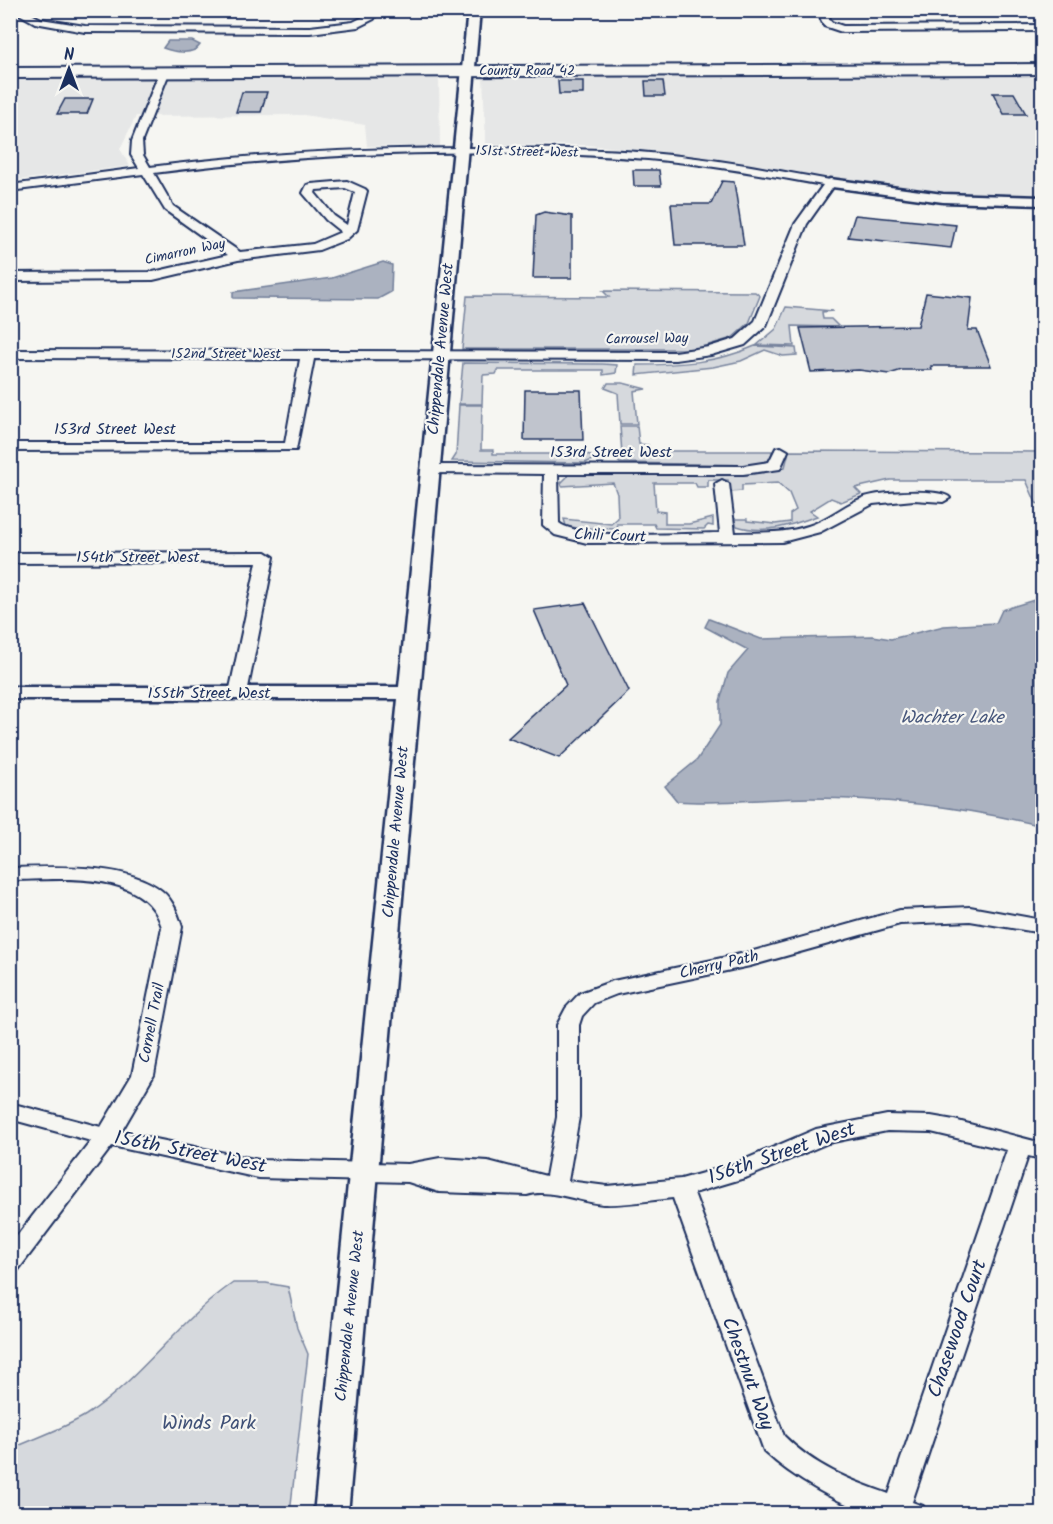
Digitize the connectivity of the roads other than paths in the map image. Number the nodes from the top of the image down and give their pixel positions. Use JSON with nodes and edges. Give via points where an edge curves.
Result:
{"nodes":[{"id":1,"x":16,"y":10,"type":"edge"},
{"id":2,"x":374,"y":10,"type":"edge"},
{"id":3,"x":474,"y":10,"type":"edge"},
{"id":4,"x":822,"y":10,"type":"edge"},
{"id":5,"x":27,"y":17,"type":"junction"},
{"id":6,"x":10,"y":21,"type":"edge"},
{"id":7,"x":355,"y":25,"type":"junction"},
{"id":8,"x":1042,"y":28,"type":"edge"},
{"id":9,"x":374,"y":31,"type":"dead end"},
{"id":10,"x":976,"y":60,"type":"junction"},
{"id":11,"x":1042,"y":60,"type":"edge"},
{"id":12,"x":10,"y":65,"type":"edge"},
{"id":13,"x":468,"y":67,"type":"junction"},
{"id":14,"x":1042,"y":69,"type":"edge"},
{"id":15,"x":764,"y":70,"type":"junction"},
{"id":16,"x":10,"y":73,"type":"edge"},
{"id":17,"x":164,"y":73,"type":"junction"},
{"id":18,"x":460,"y":151,"type":"junction"},
{"id":19,"x":145,"y":170,"type":"junction"},
{"id":20,"x":830,"y":183,"type":"junction"},
{"id":21,"x":10,"y":188,"type":"edge"},
{"id":22,"x":1042,"y":201,"type":"edge"},
{"id":23,"x":349,"y":232,"type":"junction"},
{"id":24,"x":238,"y":256,"type":"junction"},
{"id":25,"x":10,"y":277,"type":"edge"},
{"id":26,"x":10,"y":354,"type":"edge"},
{"id":27,"x":308,"y":354,"type":"junction"},
{"id":28,"x":441,"y":355,"type":"junction"},
{"id":29,"x":10,"y":447,"type":"edge"},
{"id":30,"x":782,"y":451,"type":"dead end"},
{"id":31,"x":430,"y":469,"type":"junction"},
{"id":32,"x":551,"y":470,"type":"junction"},
{"id":33,"x":722,"y":484,"type":"dead end"},
{"id":34,"x":943,"y":498,"type":"dead end"},
{"id":35,"x":728,"y":538,"type":"junction"},
{"id":36,"x":10,"y":558,"type":"edge"},
{"id":37,"x":10,"y":693,"type":"edge"},
{"id":38,"x":238,"y":693,"type":"junction"},
{"id":39,"x":408,"y":693,"type":"junction"},
{"id":40,"x":10,"y":874,"type":"edge"},
{"id":41,"x":1042,"y":926,"type":"edge"},
{"id":42,"x":10,"y":1111,"type":"edge"},
{"id":43,"x":107,"y":1137,"type":"junction"},
{"id":44,"x":1031,"y":1148,"type":"edge"},
{"id":45,"x":365,"y":1172,"type":"junction"},
{"id":46,"x":556,"y":1186,"type":"junction"},
{"id":47,"x":681,"y":1188,"type":"junction"},
{"id":48,"x":10,"y":1263,"type":"edge"},
{"id":49,"x":902,"y":1512,"type":"edge"},
{"id":50,"x":331,"y":1514,"type":"edge"}],
"edges":[{"from":1,"to":5,"type":"street"},
{"from":2,"to":7,"type":"street","via":[[371,17]]},
{"from":3,"to":13,"type":"street","name":"Chippendale Avenue West"},
{"from":4,"to":8,"type":"street","via":[[827,24],[838,28]]},
{"from":5,"to":6,"type":"street"},
{"from":5,"to":7,"type":"street","via":[[109,30],[310,30]]},
{"from":7,"to":9,"type":"street"},
{"from":10,"to":11,"type":"highway","name":"County Road 42"},
{"from":10,"to":13,"type":"highway","name":"County Road 42"},
{"from":10,"to":15,"type":"highway","via":[[794,63]]},
{"from":12,"to":13,"type":"highway","name":"County Road 42"},
{"from":13,"to":15,"type":"highway","name":"County Road 42"},
{"from":13,"to":17,"type":"highway","name":"County Road 42"},
{"from":13,"to":18,"type":"street","name":"Chippendale Avenue West"},
{"from":14,"to":15,"type":"highway","name":"County Road 42"},
{"from":16,"to":17,"type":"highway","name":"County Road 42"},
{"from":17,"to":19,"type":"street","name":"Cimarron Way","via":[[136,146]]},
{"from":18,"to":19,"type":"street","name":"151st Street West","via":[[295,154]]},
{"from":18,"to":20,"type":"street","name":"151st Street West","via":[[649,156]]},
{"from":18,"to":28,"type":"street","name":"Chippendale Avenue West"},
{"from":19,"to":21,"type":"street","name":"151st Street West"},
{"from":19,"to":24,"type":"street","name":"Cimarron Way","via":[[169,208]]},
{"from":20,"to":22,"type":"street","name":"151st Street West","via":[[943,198]]},
{"from":20,"to":28,"type":"street","name":"Carrousel Way","via":[[801,224],[762,323],[740,342],[675,356]]},
{"from":23,"to":23,"type":"street","via":[[361,191],[347,184],[311,186],[309,193],[330,218]]},
{"from":23,"to":24,"type":"street","via":[[315,247]]},
{"from":24,"to":25,"type":"street","name":"Cimarron Way","via":[[153,276]]},
{"from":26,"to":27,"type":"street","name":"152nd Street West"},
{"from":27,"to":28,"type":"street","name":"152nd Street West"},
{"from":27,"to":29,"type":"street","name":"153rd Street West","via":[[291,447]]},
{"from":28,"to":31,"type":"street","name":"Chippendale Avenue West"},
{"from":30,"to":32,"type":"street","name":"153rd Street West","via":[[775,466],[743,470]]},
{"from":31,"to":32,"type":"street","name":"153rd Street West"},
{"from":31,"to":39,"type":"street","name":"Chippendale Avenue West"},
{"from":32,"to":35,"type":"street","name":"Chili Court","via":[[550,519],[560,532],[587,538]]},
{"from":33,"to":35,"type":"street"},
{"from":34,"to":35,"type":"street","name":"Chili Court","via":[[870,500],[815,530],[792,536]]},
{"from":36,"to":38,"type":"street","name":"154th Street West","via":[[266,557]]},
{"from":37,"to":38,"type":"street","name":"155th Street West"},
{"from":38,"to":39,"type":"street","name":"155th Street West"},
{"from":39,"to":45,"type":"street","name":"Chippendale Avenue West"},
{"from":40,"to":43,"type":"street","name":"Cornell Trail","via":[[98,874],[149,890],[166,907],[172,927],[142,1075]]},
{"from":41,"to":46,"type":"street","name":"Cherry Path","via":[[970,914],[900,917],[750,959],[613,988],[587,998],[568,1025],[568,1117]]},
{"from":42,"to":43,"type":"street","name":"156th Street West"},
{"from":43,"to":45,"type":"street","name":"156th Street West","via":[[259,1169]]},
{"from":43,"to":48,"type":"street","name":"Cornell Trail"},
{"from":44,"to":47,"type":"street","name":"156th Street West","via":[[931,1124],[865,1125],[824,1135],[740,1171]]},
{"from":44,"to":49,"type":"street","name":"Chasewood Court"},
{"from":45,"to":46,"type":"street","name":"156th Street West","via":[[408,1173],[439,1183]]},
{"from":45,"to":50,"type":"street","name":"Chippendale Avenue West"},
{"from":46,"to":47,"type":"street","name":"156th Street West","via":[[607,1195]]},
{"from":47,"to":49,"type":"street","name":"Chestnut Way","via":[[773,1443],[800,1469]]}]}
